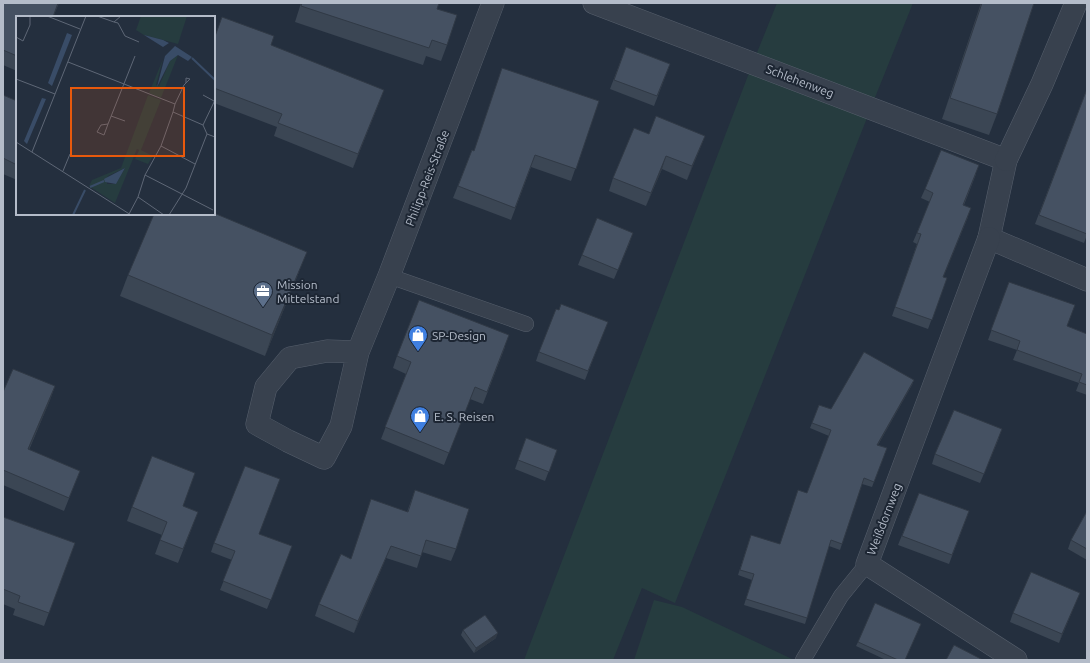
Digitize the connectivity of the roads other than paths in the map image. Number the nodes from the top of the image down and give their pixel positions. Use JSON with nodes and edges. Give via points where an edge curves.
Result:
{"nodes":[{"id":1,"x":493,"y":3,"type":"edge"},
{"id":2,"x":594,"y":3,"type":"edge"},
{"id":3,"x":1076,"y":3,"type":"edge"},
{"id":4,"x":1006,"y":160,"type":"junction"},
{"id":5,"x":989,"y":238,"type":"junction"},
{"id":6,"x":389,"y":276,"type":"junction"},
{"id":7,"x":1087,"y":280,"type":"edge"},
{"id":8,"x":526,"y":324,"type":"dead end"},
{"id":9,"x":358,"y":352,"type":"junction"},
{"id":10,"x":867,"y":564,"type":"junction"},
{"id":11,"x":803,"y":660,"type":"edge"},
{"id":12,"x":1016,"y":660,"type":"edge"}],
"edges":[{"from":1,"to":6,"type":"street","name":"Philipp-Reis-Straße"},
{"from":2,"to":4,"type":"street","name":"Schlehenweg"},
{"from":3,"to":4,"type":"street"},
{"from":4,"to":5,"type":"street"},
{"from":5,"to":7,"type":"street"},
{"from":5,"to":10,"type":"street","name":"Weißdornweg"},
{"from":6,"to":8,"type":"lane"},
{"from":6,"to":9,"type":"street","name":"Philipp-Reis-Straße"},
{"from":9,"to":9,"type":"street","name":"Philipp-Reis-Straße","via":[[327,351],[290,358],[266,387],[257,424],[324,458],[341,426]]},
{"from":10,"to":11,"type":"lane","via":[[841,596]]},
{"from":10,"to":12,"type":"street","name":"Weißdornweg"}]}
